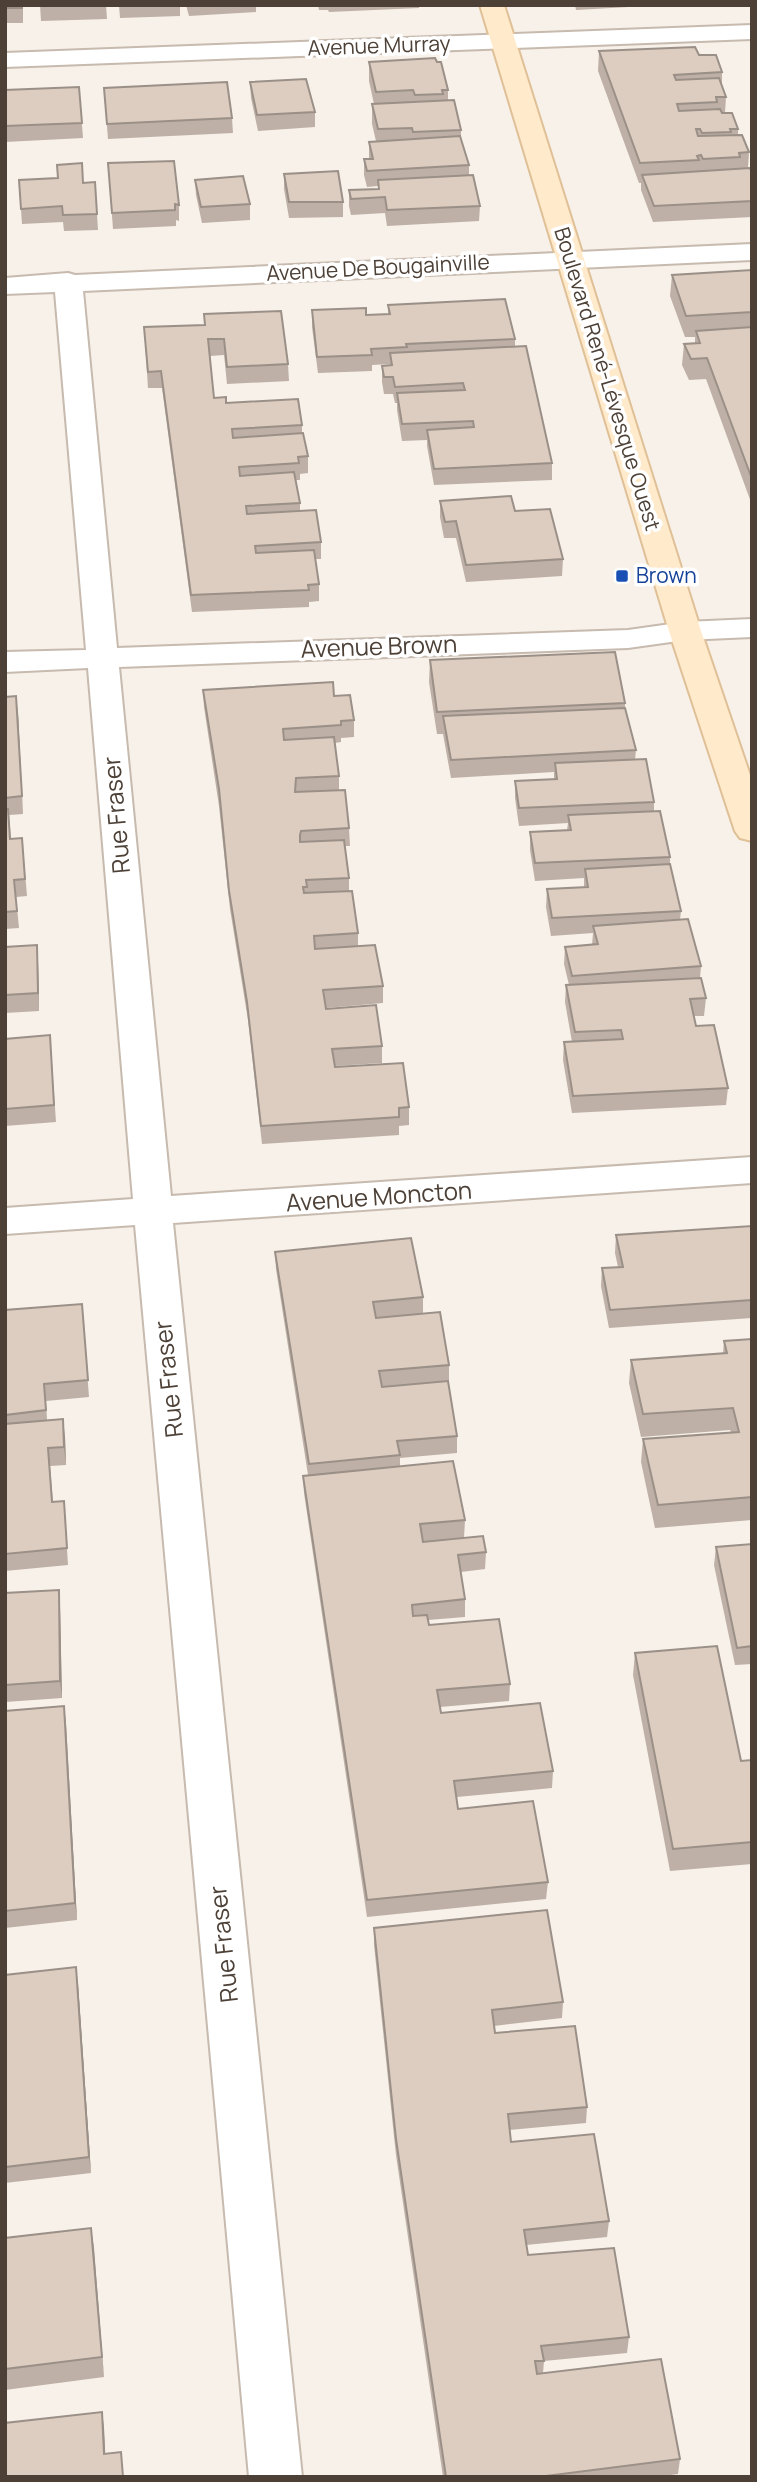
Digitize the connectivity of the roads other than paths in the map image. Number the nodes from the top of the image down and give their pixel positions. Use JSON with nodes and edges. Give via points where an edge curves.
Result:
{"nodes":[{"id":1,"x":492,"y":5,"type":"edge"},
{"id":2,"x":752,"y":32,"type":"edge"},
{"id":3,"x":505,"y":42,"type":"junction"},
{"id":4,"x":5,"y":60,"type":"edge"},
{"id":5,"x":752,"y":252,"type":"edge"},
{"id":6,"x":569,"y":259,"type":"junction"},
{"id":7,"x":68,"y":281,"type":"junction"},
{"id":8,"x":5,"y":286,"type":"edge"},
{"id":9,"x":752,"y":628,"type":"edge"},
{"id":10,"x":685,"y":631,"type":"junction"},
{"id":11,"x":103,"y":657,"type":"junction"},
{"id":12,"x":5,"y":662,"type":"edge"},
{"id":13,"x":752,"y":831,"type":"edge"},
{"id":14,"x":752,"y":1170,"type":"edge"},
{"id":15,"x":153,"y":1210,"type":"junction"},
{"id":16,"x":5,"y":1221,"type":"edge"},
{"id":17,"x":276,"y":2477,"type":"edge"}],
"edges":[{"from":1,"to":3,"type":"main road","name":"Boulevard René-Lévesque Ouest"},
{"from":2,"to":3,"type":"street","name":"Avenue Murray"},
{"from":3,"to":4,"type":"street","name":"Avenue Murray"},
{"from":3,"to":6,"type":"main road","name":"Boulevard René-Lévesque Ouest"},
{"from":5,"to":6,"type":"street","name":"Avenue De Bougainville"},
{"from":6,"to":7,"type":"street","name":"Avenue De Bougainville"},
{"from":6,"to":10,"type":"main road","name":"Boulevard René-Lévesque Ouest"},
{"from":7,"to":8,"type":"street","name":"Avenue De Bougainville"},
{"from":7,"to":11,"type":"street","name":"Rue Fraser"},
{"from":9,"to":10,"type":"street","name":"Avenue Brown"},
{"from":10,"to":11,"type":"street","name":"Avenue Brown","via":[[628,639]]},
{"from":10,"to":13,"type":"main road","name":"Boulevard René-Lévesque Ouest"},
{"from":11,"to":12,"type":"street","name":"Avenue Brown"},
{"from":11,"to":15,"type":"street","name":"Rue Fraser"},
{"from":14,"to":15,"type":"street","name":"Avenue Moncton"},
{"from":15,"to":16,"type":"street","name":"Avenue Moncton"},
{"from":15,"to":17,"type":"street","name":"Rue Fraser"}]}
